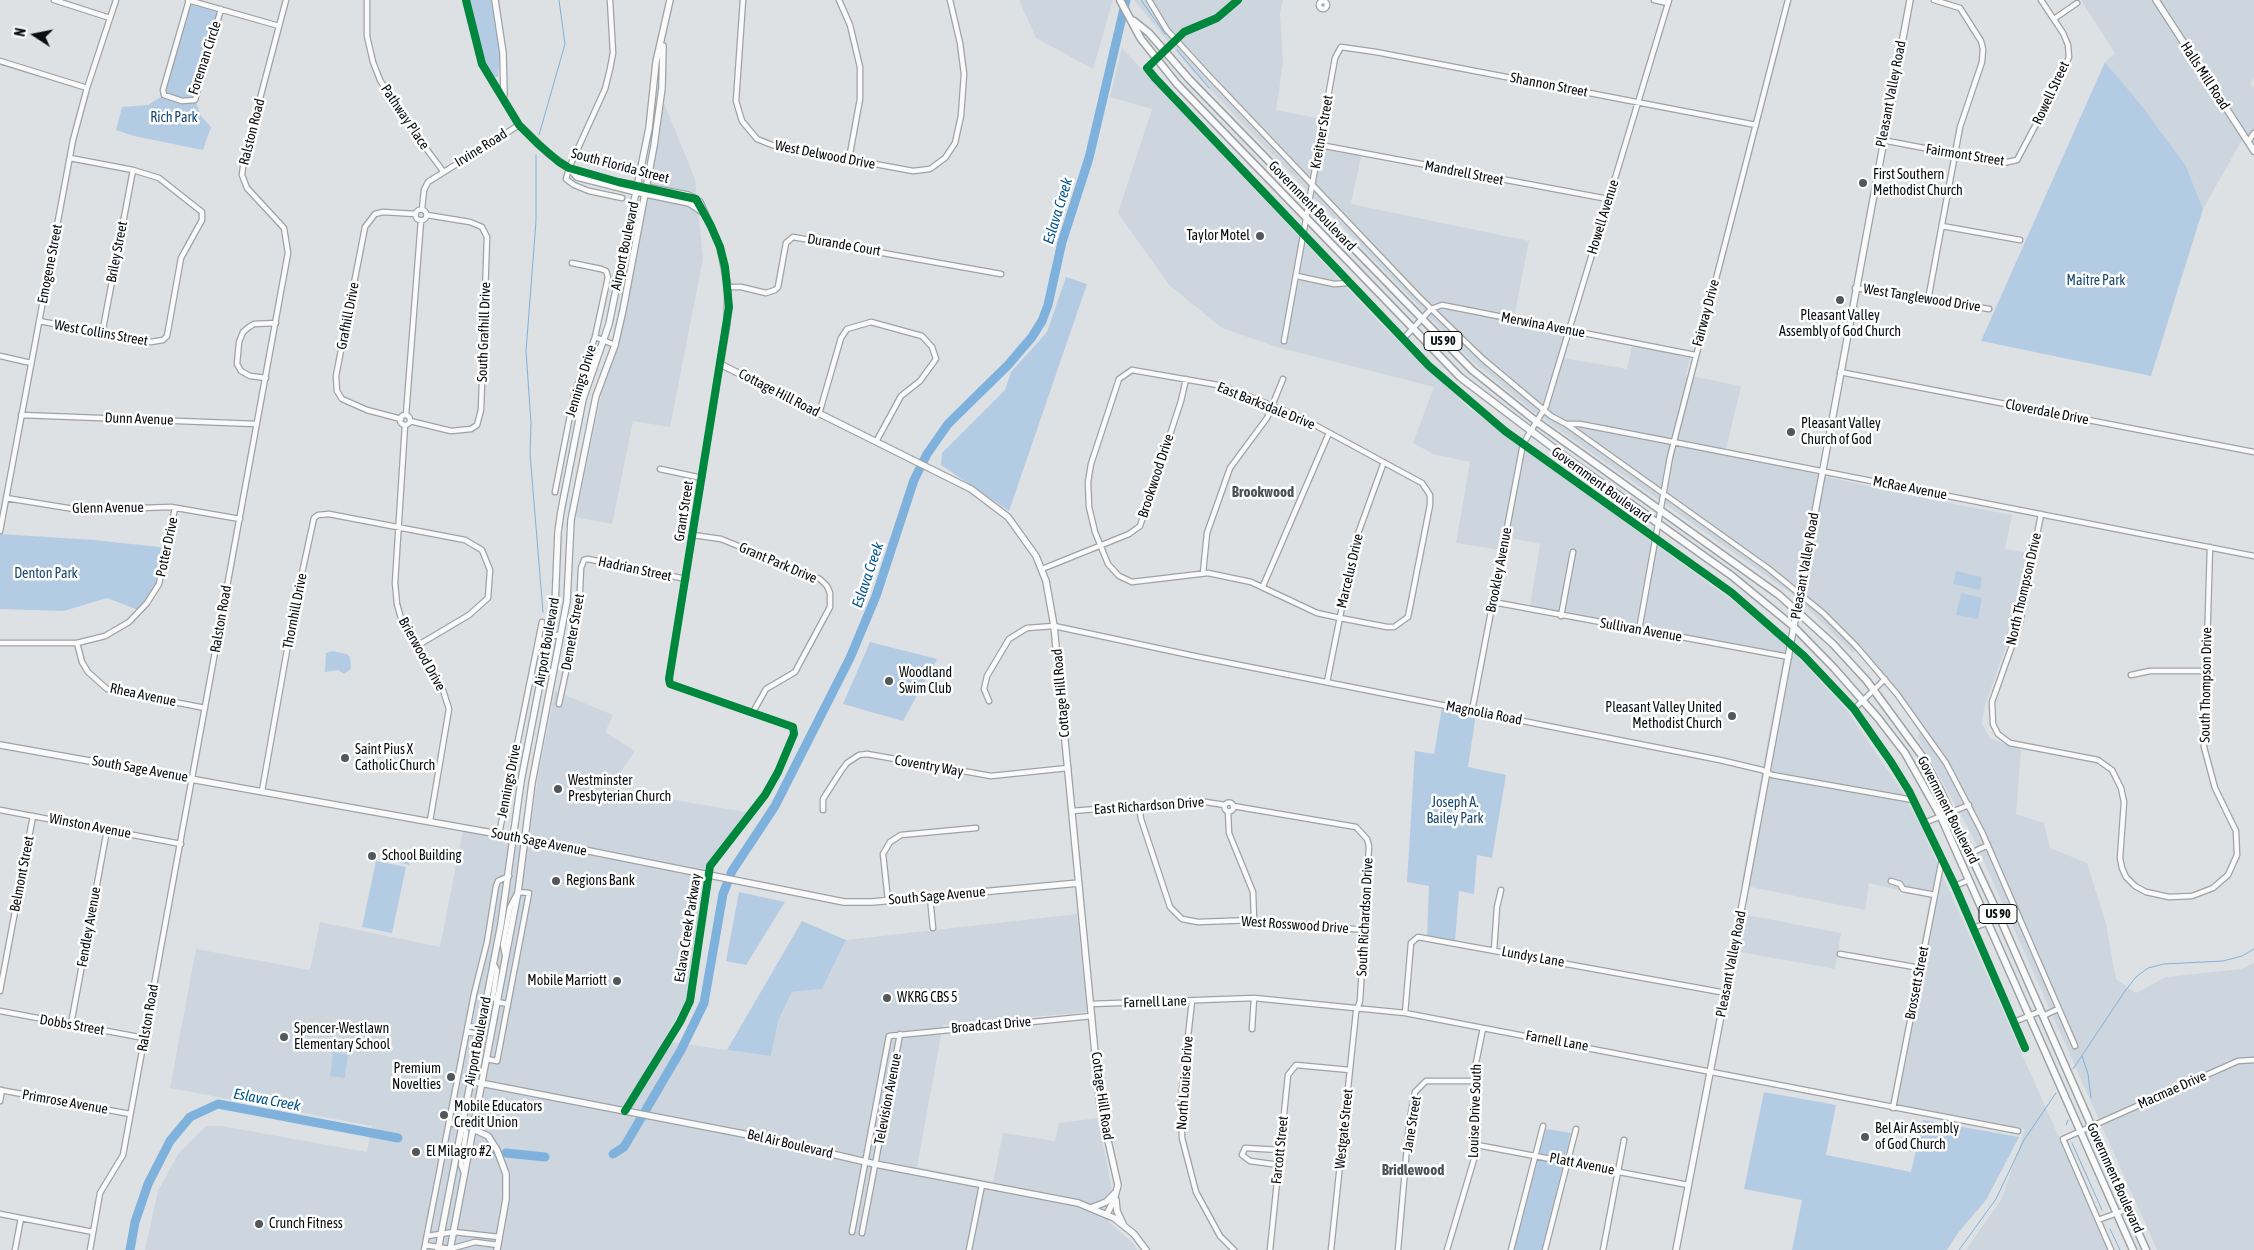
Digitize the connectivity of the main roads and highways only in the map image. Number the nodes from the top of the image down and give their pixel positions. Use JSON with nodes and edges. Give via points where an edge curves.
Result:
{"nodes":[{"id":1,"x":1120,"y":0,"type":"edge"},
{"id":2,"x":1133,"y":20,"type":"junction"},
{"id":3,"x":2133,"y":1250,"type":"edge"},
{"id":4,"x":2146,"y":1250,"type":"edge"}],
"edges":[{"from":1,"to":2,"type":"main road","name":"Government Boulevard","number":"US 90"},
{"from":2,"to":3,"type":"main road","name":"Government Boulevard","number":"US 90","via":[[1141,39],[1177,84],[1460,377],[1732,576],[1794,626],[1863,700],[1905,753],[1941,816]]},
{"from":2,"to":4,"type":"main road","name":"Government Boulevard","number":"US 90","via":[[1472,370],[1537,422],[1772,589],[1833,644],[1873,690],[1922,756],[1971,853]]}]}
